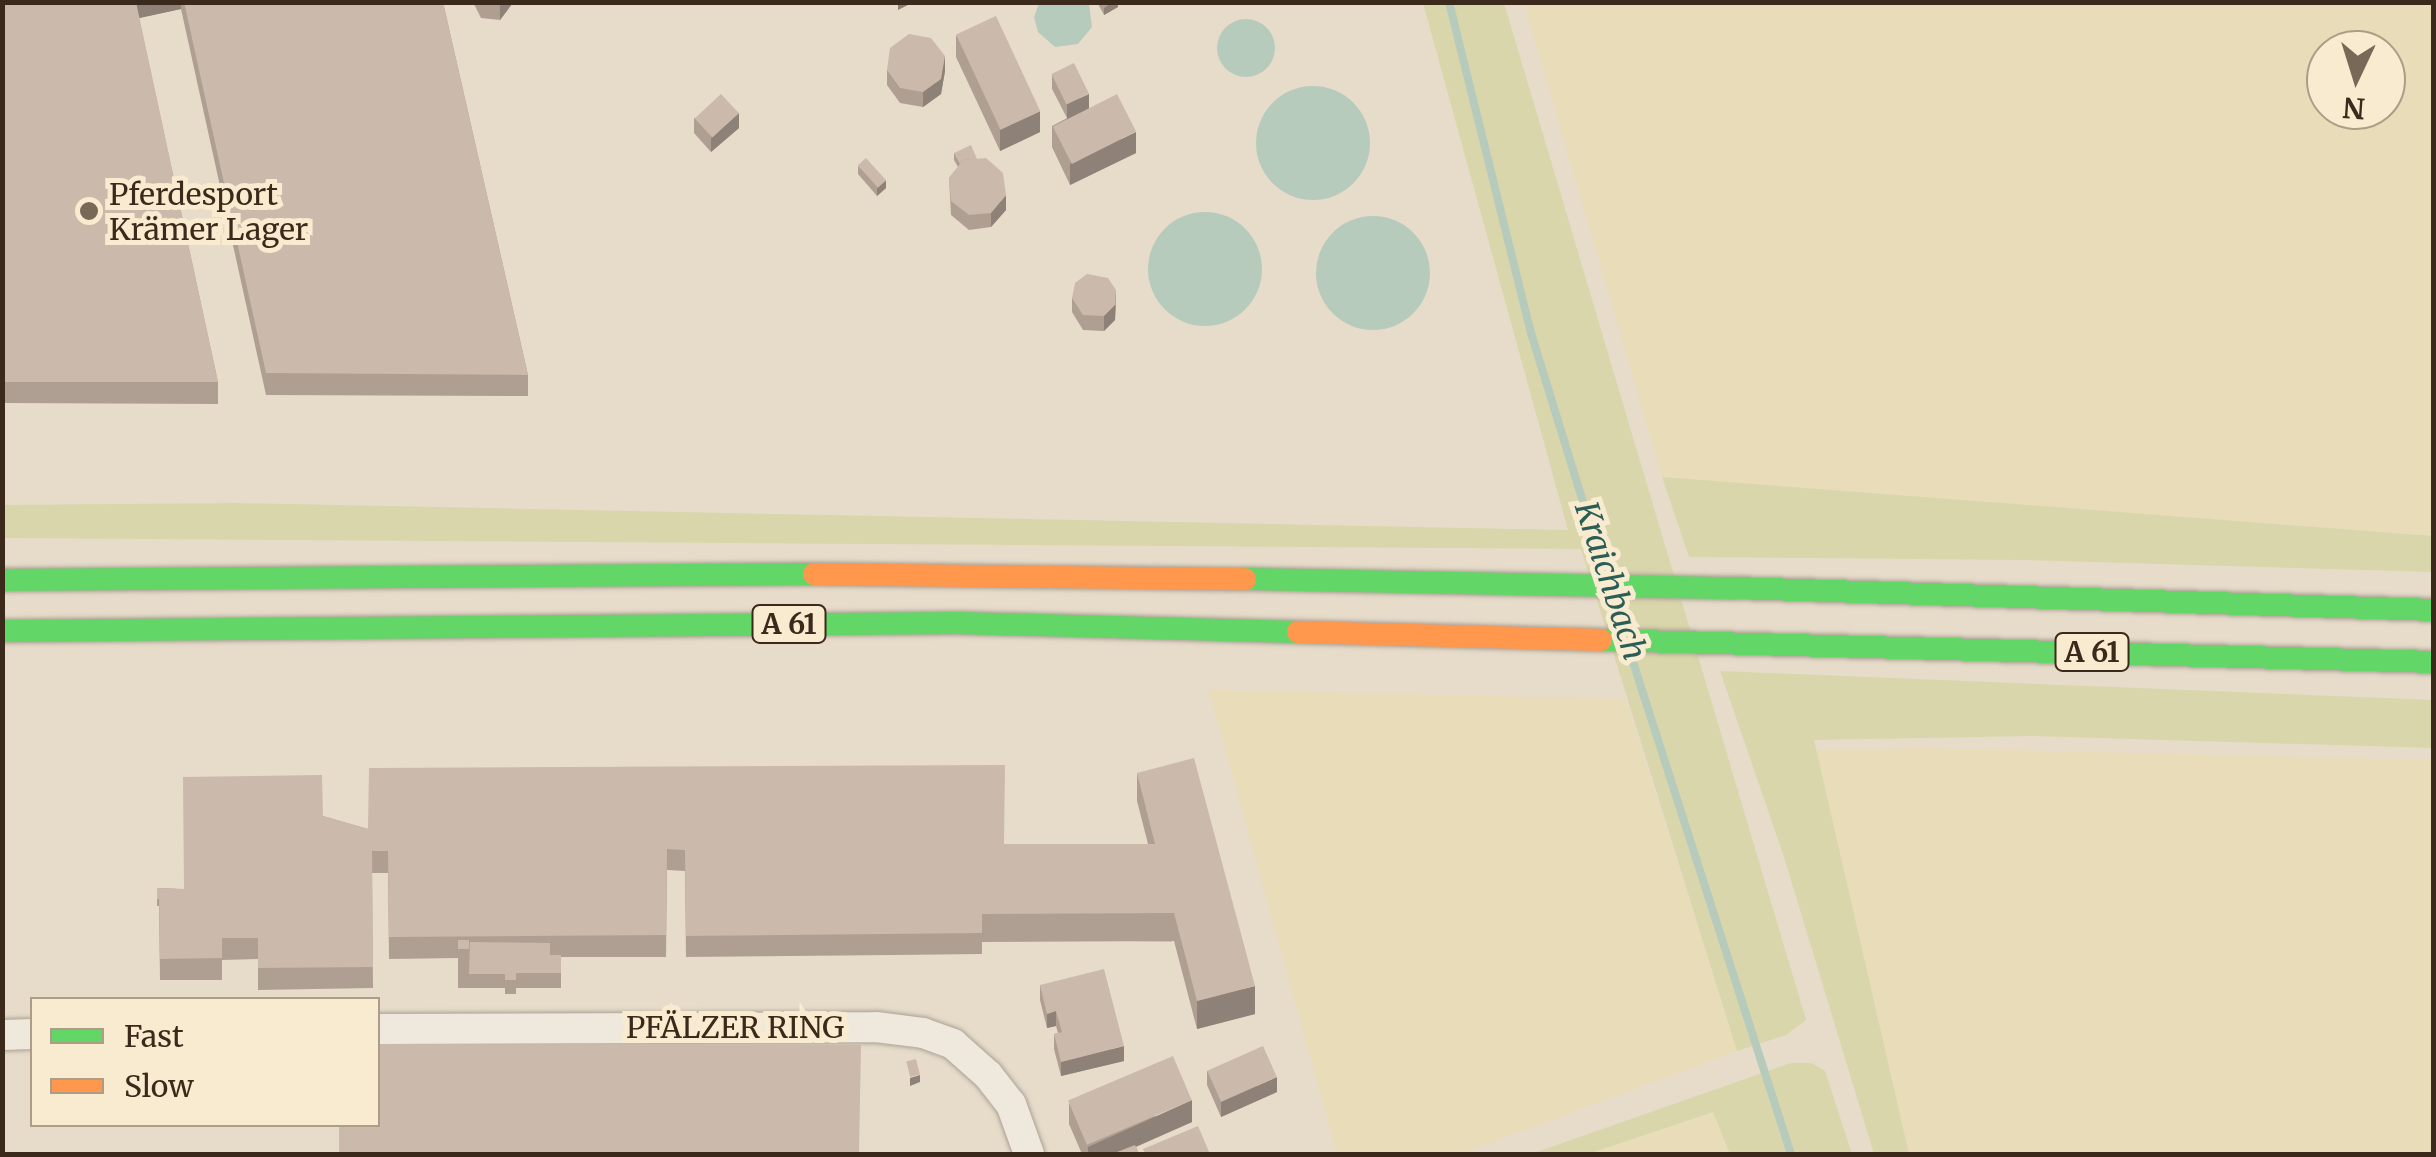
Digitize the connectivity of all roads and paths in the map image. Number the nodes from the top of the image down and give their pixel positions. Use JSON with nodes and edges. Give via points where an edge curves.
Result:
{"nodes":[{"id":1,"x":2,"y":580,"type":"edge"},
{"id":2,"x":2434,"y":610,"type":"edge"},
{"id":3,"x":2,"y":630,"type":"edge"},
{"id":4,"x":2434,"y":662,"type":"edge"},
{"id":5,"x":380,"y":1029,"type":"edge"},
{"id":6,"x":30,"y":1034,"type":"edge"},
{"id":7,"x":2,"y":1035,"type":"edge"},
{"id":8,"x":1029,"y":1154,"type":"edge"}],
"edges":[{"from":1,"to":2,"type":"highway","number":"A 61","via":[[943,573]]},
{"from":3,"to":4,"type":"highway","number":"A 61","via":[[958,623]]},
{"from":5,"to":8,"type":"street","name":"PFÄLZER RING","via":[[876,1027],[923,1033],[953,1044],[988,1074],[1011,1104]]},
{"from":6,"to":7,"type":"street"}]}
